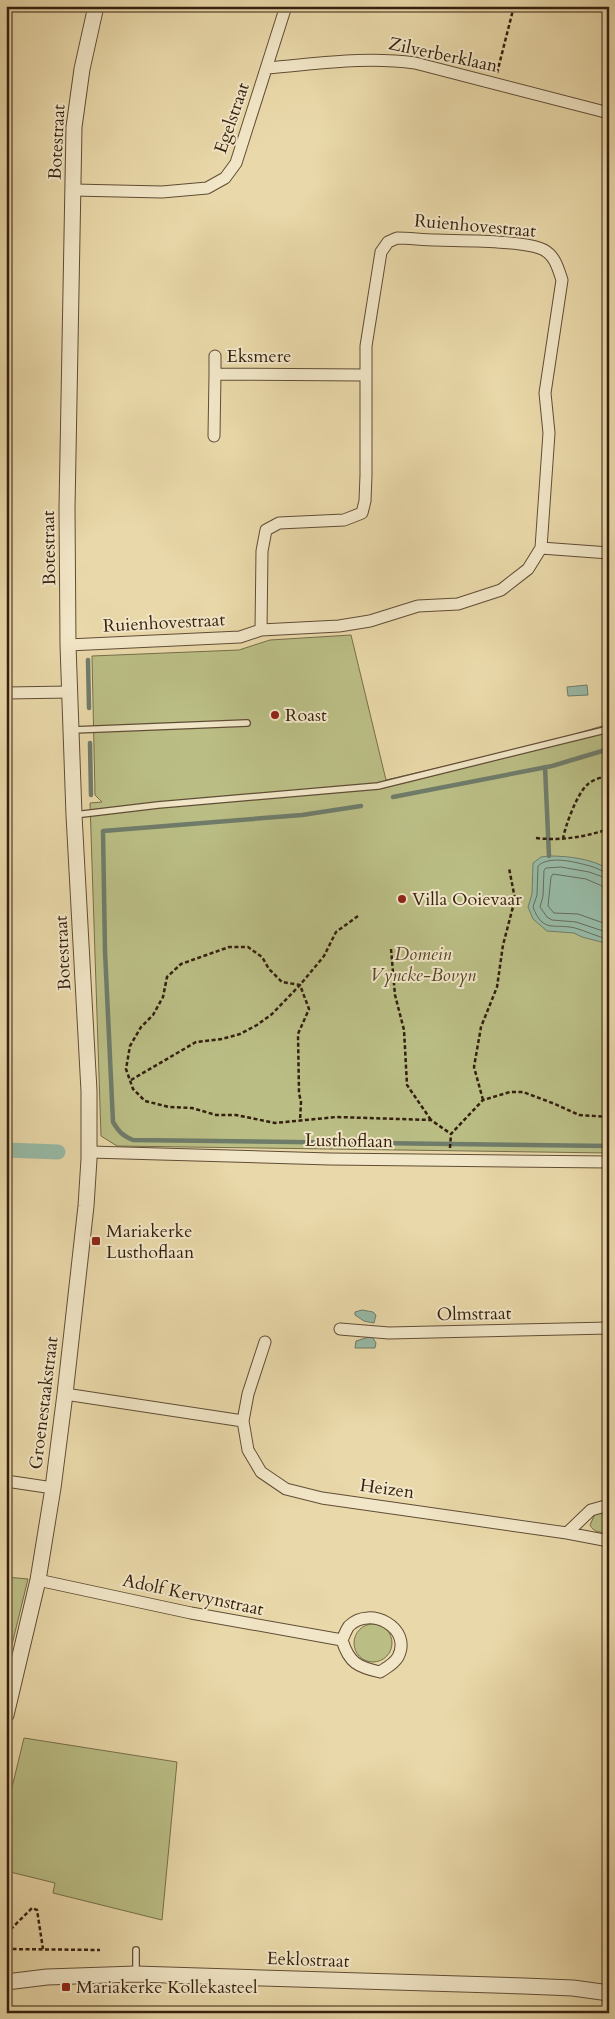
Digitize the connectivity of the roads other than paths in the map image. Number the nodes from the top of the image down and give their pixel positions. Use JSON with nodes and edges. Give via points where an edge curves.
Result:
{"nodes":[{"id":1,"x":96,"y":6,"type":"edge"},
{"id":2,"x":286,"y":6,"type":"edge"},
{"id":3,"x":267,"y":68,"type":"junction"},
{"id":4,"x":609,"y":113,"type":"edge"},
{"id":5,"x":74,"y":190,"type":"junction"},
{"id":6,"x":215,"y":356,"type":"dead end"},
{"id":7,"x":215,"y":374,"type":"junction"},
{"id":8,"x":364,"y":375,"type":"junction"},
{"id":9,"x":214,"y":436,"type":"dead end"},
{"id":10,"x":541,"y":548,"type":"junction"},
{"id":11,"x":609,"y":553,"type":"edge"},
{"id":12,"x":261,"y":630,"type":"junction"},
{"id":13,"x":68,"y":645,"type":"junction"},
{"id":14,"x":71,"y":692,"type":"junction"},
{"id":15,"x":6,"y":693,"type":"edge"},
{"id":16,"x":247,"y":723,"type":"dead end"},
{"id":17,"x":609,"y":729,"type":"edge"},
{"id":18,"x":71,"y":730,"type":"junction"},
{"id":19,"x":74,"y":815,"type":"junction"},
{"id":20,"x":89,"y":1091,"type":"joint"},
{"id":21,"x":90,"y":1152,"type":"junction"},
{"id":22,"x":609,"y":1162,"type":"edge"},
{"id":23,"x":609,"y":1328,"type":"edge"},
{"id":24,"x":340,"y":1329,"type":"dead end"},
{"id":25,"x":265,"y":1342,"type":"dead end"},
{"id":26,"x":65,"y":1394,"type":"junction"},
{"id":27,"x":243,"y":1420,"type":"junction"},
{"id":28,"x":6,"y":1480,"type":"edge"},
{"id":29,"x":53,"y":1488,"type":"junction"},
{"id":30,"x":609,"y":1505,"type":"edge"},
{"id":31,"x":567,"y":1533,"type":"junction"},
{"id":32,"x":609,"y":1541,"type":"edge"},
{"id":33,"x":38,"y":1580,"type":"junction"},
{"id":34,"x":342,"y":1640,"type":"junction"},
{"id":35,"x":6,"y":1715,"type":"edge"},
{"id":36,"x":136,"y":1950,"type":"dead end"},
{"id":37,"x":136,"y":1974,"type":"junction"},
{"id":38,"x":6,"y":1982,"type":"edge"},
{"id":39,"x":609,"y":1992,"type":"edge"}],
"edges":[{"from":1,"to":5,"type":"street","name":"Botestraat","via":[[82,69],[74,127]]},
{"from":2,"to":3,"type":"street","name":"Egelstraat"},
{"from":3,"to":4,"type":"street","name":"Zilverberklaan","via":[[390,60]]},
{"from":3,"to":5,"type":"street","name":"Egelstraat","via":[[236,163],[225,178],[207,188],[189,190]]},
{"from":5,"to":13,"type":"street","name":"Botestraat","via":[[67,508]]},
{"from":6,"to":7,"type":"street"},
{"from":7,"to":8,"type":"street","name":"Eksmere"},
{"from":7,"to":9,"type":"street","name":"Eksmere"},
{"from":8,"to":10,"type":"street","name":"Ruienhovestraat","via":[[378,266],[381,252],[388,242],[406,238],[531,245],[551,256],[562,280],[545,393],[549,433]]},
{"from":8,"to":12,"type":"street","name":"Ruienhovestraat","via":[[366,475],[362,513],[344,520],[279,523],[266,530],[262,551]]},
{"from":10,"to":11,"type":"street"},
{"from":10,"to":12,"type":"street","name":"Ruienhovestraat","via":[[528,568],[501,590],[458,604],[418,606],[370,621],[339,626]]},
{"from":12,"to":13,"type":"street","name":"Ruienhovestraat","via":[[240,637]]},
{"from":13,"to":14,"type":"street","name":"Botestraat"},
{"from":14,"to":15,"type":"street"},
{"from":14,"to":18,"type":"street","name":"Botestraat"},
{"from":16,"to":18,"type":"lane"},
{"from":17,"to":19,"type":"lane","via":[[378,786]]},
{"from":18,"to":19,"type":"street","name":"Botestraat"},
{"from":19,"to":20,"type":"street","name":"Botestraat"},
{"from":20,"to":21,"type":"street","name":"Groenestaakstraat"},
{"from":21,"to":22,"type":"street","name":"Lusthoflaan"},
{"from":21,"to":26,"type":"street","name":"Groenestaakstraat"},
{"from":23,"to":24,"type":"street","name":"Olmstraat","via":[[389,1333]]},
{"from":25,"to":27,"type":"street","name":"Heizen"},
{"from":26,"to":27,"type":"street"},
{"from":26,"to":29,"type":"street","name":"Groenestaakstraat"},
{"from":27,"to":31,"type":"street","name":"Heizen","via":[[248,1450],[261,1472],[286,1489],[322,1498]]},
{"from":28,"to":29,"type":"street"},
{"from":29,"to":33,"type":"street","name":"Groenestaakstraat"},
{"from":30,"to":31,"type":"street","via":[[591,1510]]},
{"from":31,"to":32,"type":"street","name":"Heizen"},
{"from":33,"to":34,"type":"street","name":"Adolf Kervynstraat","via":[[191,1613]]},
{"from":33,"to":35,"type":"street","name":"Groenestaakstraat"},
{"from":34,"to":34,"type":"street","via":[[352,1662],[362,1668],[380,1672],[398,1657],[400,1639],[394,1627],[381,1620],[363,1618],[348,1627]]},
{"from":36,"to":37,"type":"lane"},
{"from":37,"to":38,"type":"street","name":"Eeklostraat"},
{"from":37,"to":39,"type":"street","name":"Eeklostraat","via":[[534,1986]]}]}
